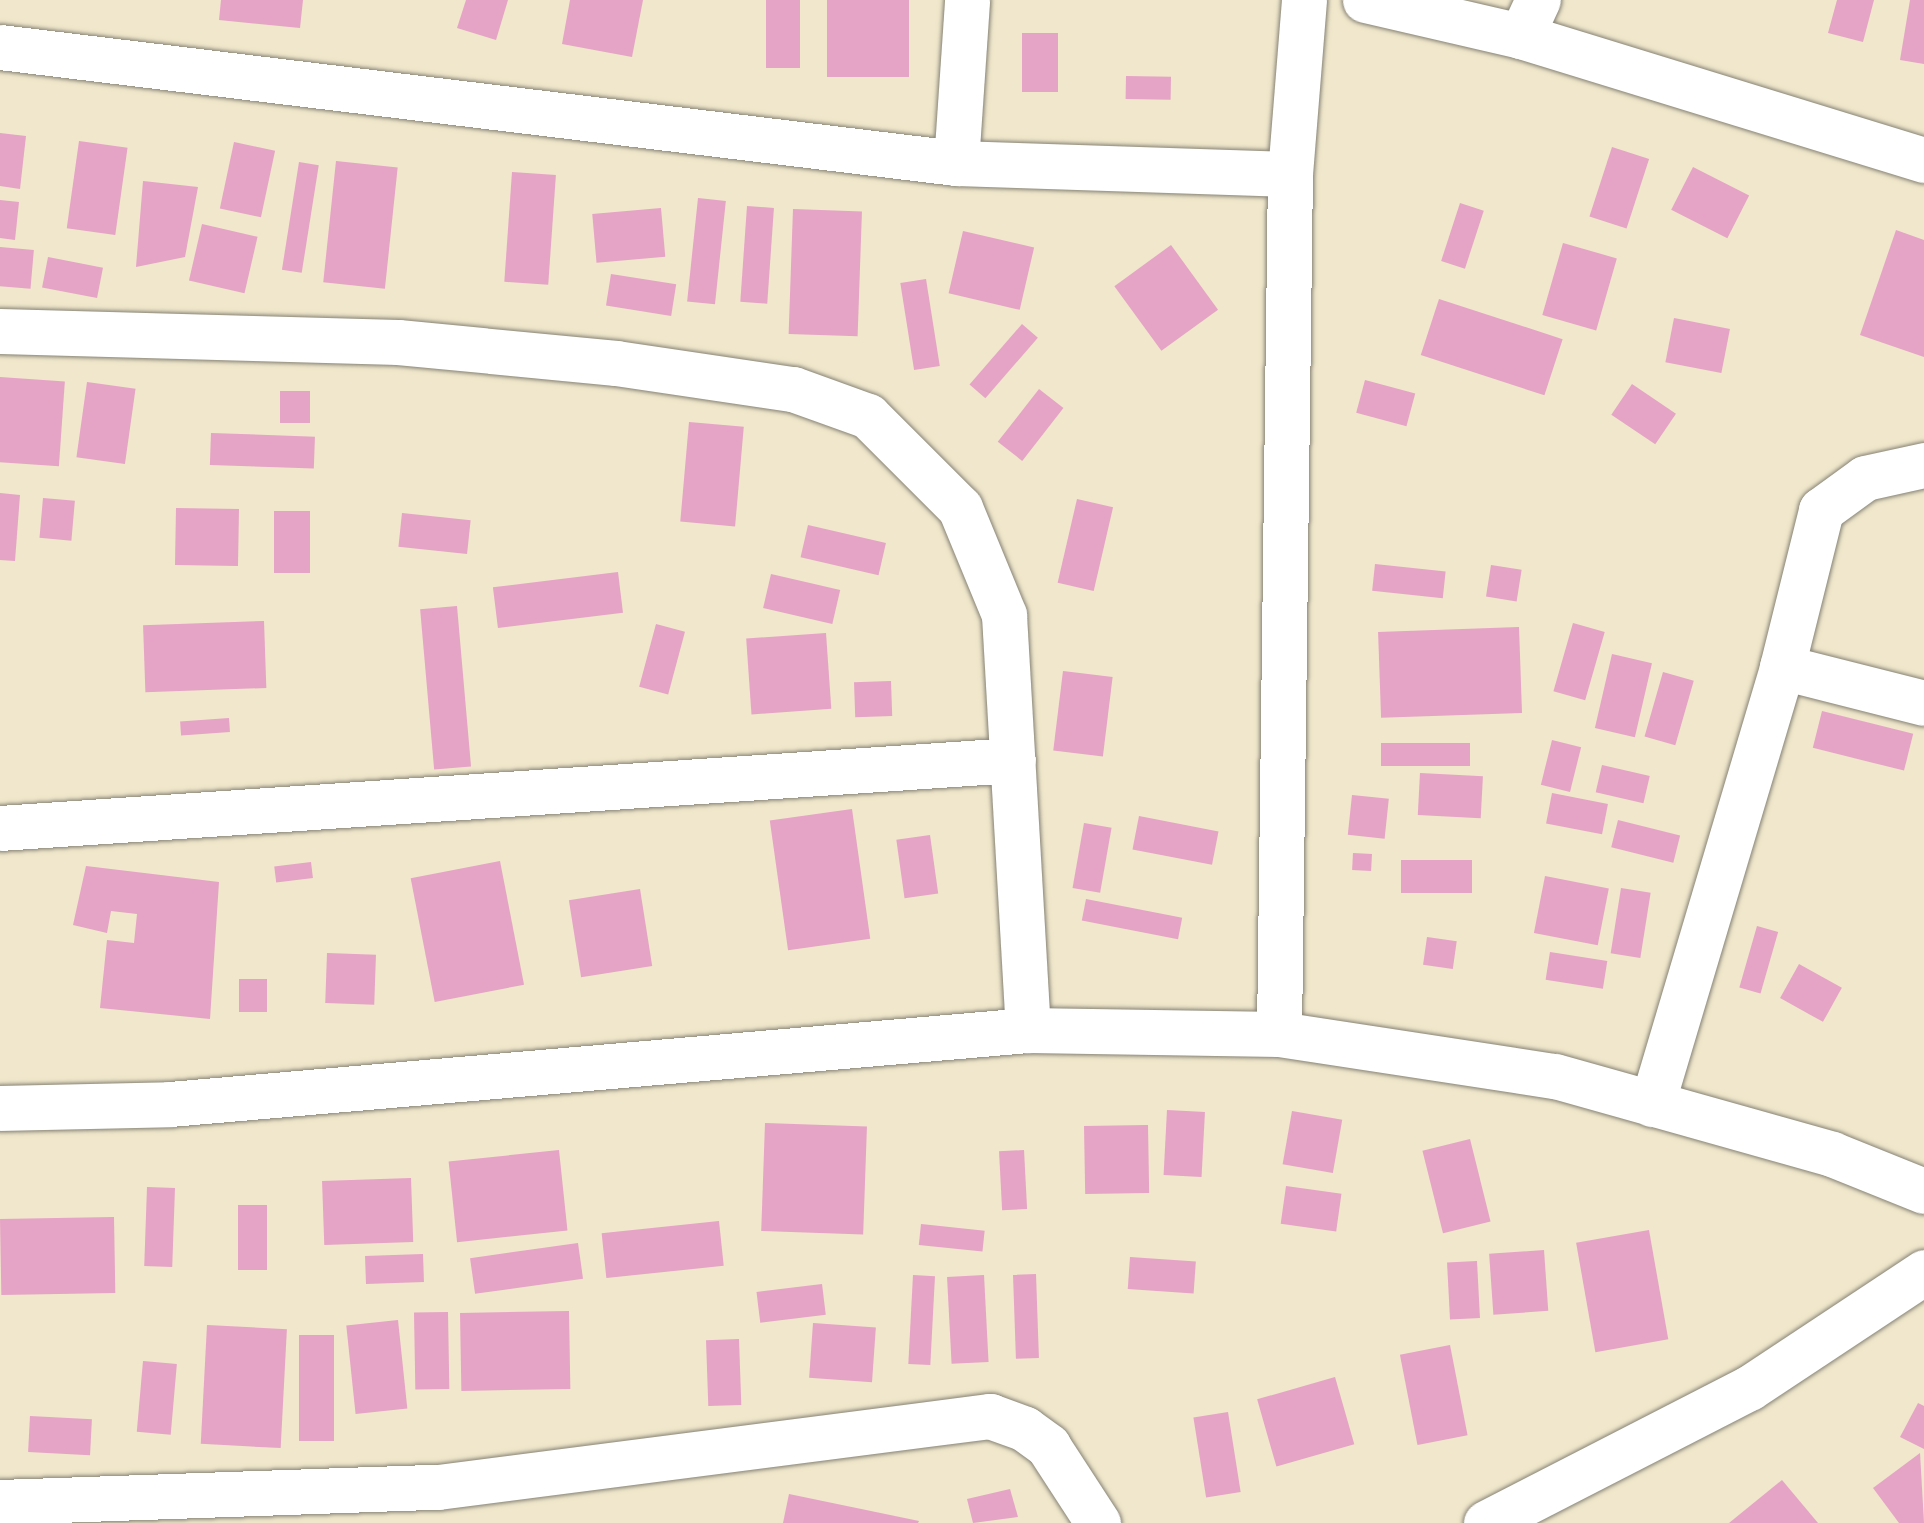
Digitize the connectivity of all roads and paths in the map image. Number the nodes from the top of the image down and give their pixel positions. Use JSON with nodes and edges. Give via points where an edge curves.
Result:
{"nodes":[{"id":1,"x":967,"y":0,"type":"edge"},
{"id":2,"x":1304,"y":0,"type":"edge"},
{"id":3,"x":1365,"y":0,"type":"edge"},
{"id":4,"x":1530,"y":18,"type":"edge"},
{"id":5,"x":0,"y":47,"type":"edge"},
{"id":6,"x":1924,"y":160,"type":"edge"},
{"id":7,"x":956,"y":163,"type":"junction"},
{"id":8,"x":1290,"y":174,"type":"junction"},
{"id":9,"x":0,"y":331,"type":"edge"},
{"id":10,"x":1924,"y":466,"type":"edge"},
{"id":11,"x":1782,"y":666,"type":"junction"},
{"id":12,"x":1924,"y":703,"type":"edge"},
{"id":13,"x":1013,"y":760,"type":"junction"},
{"id":14,"x":0,"y":828,"type":"edge"},
{"id":15,"x":1028,"y":1030,"type":"junction"},
{"id":16,"x":1279,"y":1034,"type":"junction"},
{"id":17,"x":1652,"y":1104,"type":"junction"},
{"id":18,"x":0,"y":1108,"type":"edge"},
{"id":19,"x":1924,"y":1191,"type":"edge"},
{"id":20,"x":1924,"y":1272,"type":"edge"},
{"id":21,"x":0,"y":1502,"type":"edge"},
{"id":22,"x":1098,"y":1523,"type":"edge"},
{"id":23,"x":1486,"y":1523,"type":"edge"}],
"edges":[{"from":1,"to":7,"type":"street"},
{"from":2,"to":8,"type":"street"},
{"from":3,"to":4,"type":"street"},
{"from":4,"to":6,"type":"street"},
{"from":5,"to":7,"type":"street"},
{"from":7,"to":8,"type":"street"},
{"from":8,"to":16,"type":"street"},
{"from":9,"to":13,"type":"street","via":[[398,342],[596,361],[793,389],[868,416],[960,508],[982,552],[1004,615]]},
{"from":10,"to":11,"type":"street","via":[[1865,478],[1820,510]]},
{"from":11,"to":12,"type":"street"},
{"from":11,"to":17,"type":"street"},
{"from":13,"to":14,"type":"street"},
{"from":13,"to":15,"type":"street"},
{"from":15,"to":16,"type":"street"},
{"from":15,"to":18,"type":"street","via":[[170,1104]]},
{"from":16,"to":17,"type":"street","via":[[1453,1056]]},
{"from":17,"to":19,"type":"street","via":[[1832,1154]]},
{"from":20,"to":23,"type":"street","via":[[1749,1388]]},
{"from":21,"to":22,"type":"street","via":[[438,1487],[990,1416],[1048,1446]]}]}
